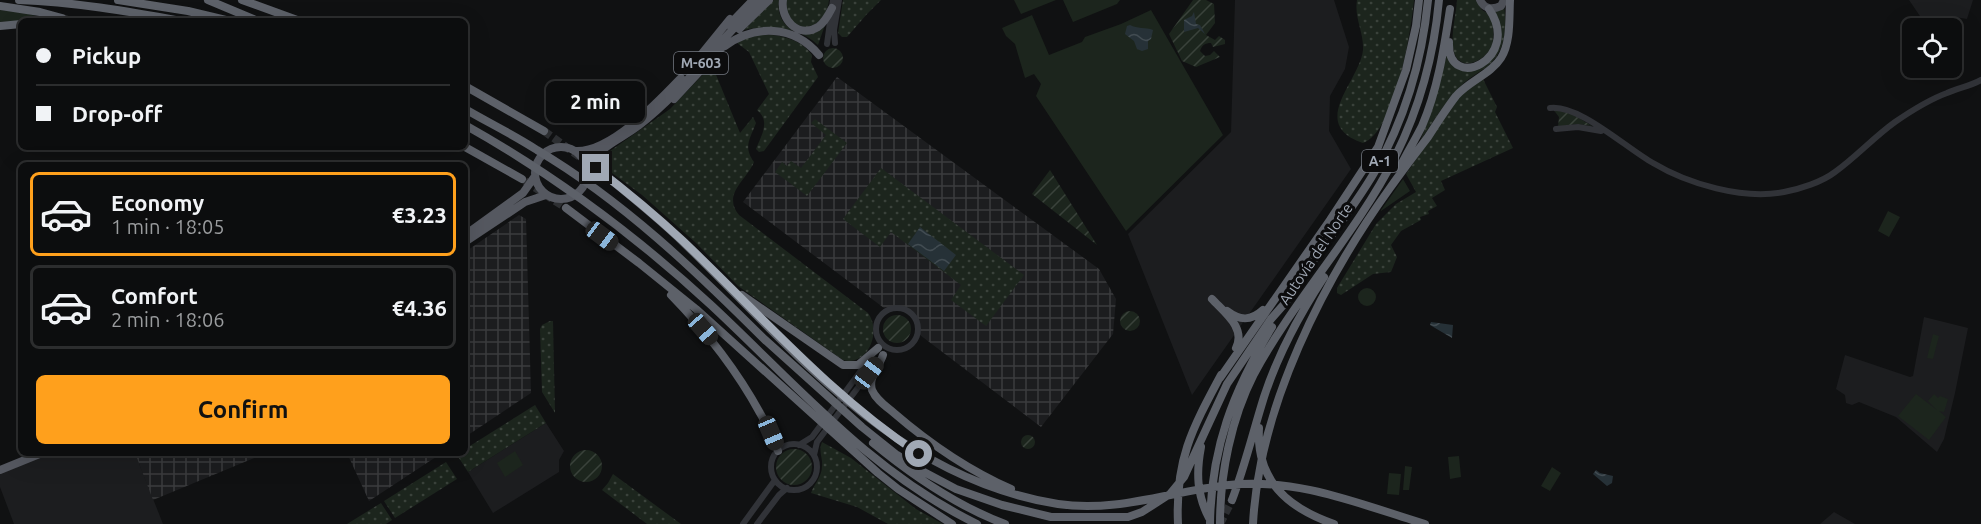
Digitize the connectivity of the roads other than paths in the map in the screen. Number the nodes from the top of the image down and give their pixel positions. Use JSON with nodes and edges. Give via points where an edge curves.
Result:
{"nodes":[{"id":1,"x":19,"y":0,"type":"edge"},
{"id":2,"x":118,"y":0,"type":"edge"},
{"id":3,"x":208,"y":0,"type":"edge"},
{"id":4,"x":242,"y":0,"type":"edge"},
{"id":5,"x":257,"y":0,"type":"edge"},
{"id":6,"x":747,"y":0,"type":"edge"},
{"id":7,"x":753,"y":0,"type":"edge"},
{"id":8,"x":761,"y":0,"type":"edge"},
{"id":9,"x":769,"y":0,"type":"edge"},
{"id":10,"x":783,"y":0,"type":"edge"},
{"id":11,"x":839,"y":0,"type":"edge"},
{"id":12,"x":1419,"y":0,"type":"edge"},
{"id":13,"x":1428,"y":0,"type":"edge"},
{"id":14,"x":1439,"y":0,"type":"edge"},
{"id":15,"x":1480,"y":0,"type":"edge"},
{"id":16,"x":1504,"y":0,"type":"edge"},
{"id":17,"x":1510,"y":0,"type":"edge"},
{"id":18,"x":833,"y":4,"type":"edge"},
{"id":19,"x":1451,"y":4,"type":"edge"},
{"id":20,"x":0,"y":6,"type":"edge"},
{"id":21,"x":1489,"y":9,"type":"junction"},
{"id":22,"x":62,"y":18,"type":"dead end"},
{"id":23,"x":164,"y":18,"type":"edge"},
{"id":24,"x":217,"y":18,"type":"edge"},
{"id":25,"x":251,"y":18,"type":"edge"},
{"id":26,"x":292,"y":18,"type":"edge"},
{"id":27,"x":302,"y":18,"type":"edge"},
{"id":28,"x":18,"y":26,"type":"edge"},
{"id":29,"x":0,"y":27,"type":"edge"},
{"id":30,"x":1507,"y":37,"type":"junction"},
{"id":31,"x":835,"y":43,"type":"dead end"},
{"id":32,"x":827,"y":44,"type":"dead end"},
{"id":33,"x":723,"y":47,"type":"junction"},
{"id":34,"x":819,"y":55,"type":"dead end"},
{"id":35,"x":691,"y":67,"type":"junction"},
{"id":36,"x":1981,"y":80,"type":"edge"},
{"id":37,"x":468,"y":88,"type":"edge"},
{"id":38,"x":1550,"y":108,"type":"dead end"},
{"id":39,"x":468,"y":111,"type":"edge"},
{"id":40,"x":640,"y":125,"type":"junction"},
{"id":41,"x":468,"y":127,"type":"edge"},
{"id":42,"x":1556,"y":129,"type":"dead end"},
{"id":43,"x":544,"y":131,"type":"tunnel mouth"},
{"id":44,"x":1610,"y":135,"type":"junction"},
{"id":45,"x":468,"y":149,"type":"edge"},
{"id":46,"x":575,"y":151,"type":"junction"},
{"id":47,"x":592,"y":170,"type":"junction"},
{"id":48,"x":535,"y":176,"type":"junction"},
{"id":49,"x":522,"y":179,"type":"tunnel mouth"},
{"id":50,"x":1389,"y":189,"type":"junction"},
{"id":51,"x":546,"y":195,"type":"junction"},
{"id":52,"x":566,"y":208,"type":"tunnel mouth"},
{"id":53,"x":468,"y":233,"type":"edge"},
{"id":54,"x":468,"y":240,"type":"edge"},
{"id":55,"x":1336,"y":252,"type":"junction"},
{"id":56,"x":639,"y":263,"type":"junction"},
{"id":57,"x":711,"y":270,"type":"junction"},
{"id":58,"x":1281,"y":289,"type":"junction"},
{"id":59,"x":1286,"y":302,"type":"junction"},
{"id":60,"x":1318,"y":315,"type":"dead end"},
{"id":61,"x":1300,"y":345,"type":"junction"},
{"id":62,"x":882,"y":349,"type":"junction"},
{"id":63,"x":1273,"y":373,"type":"junction"},
{"id":64,"x":1220,"y":378,"type":"junction"},
{"id":65,"x":822,"y":389,"type":"junction"},
{"id":66,"x":808,"y":406,"type":"junction"},
{"id":67,"x":861,"y":429,"type":"junction"},
{"id":68,"x":1205,"y":429,"type":"junction"},
{"id":69,"x":799,"y":445,"type":"junction"},
{"id":70,"x":852,"y":445,"type":"junction"},
{"id":71,"x":778,"y":451,"type":"junction"},
{"id":72,"x":22,"y":456,"type":"edge"},
{"id":73,"x":35,"y":456,"type":"edge"},
{"id":74,"x":814,"y":456,"type":"junction"},
{"id":75,"x":0,"y":465,"type":"edge"},
{"id":76,"x":0,"y":470,"type":"edge"},
{"id":77,"x":775,"y":480,"type":"junction"},
{"id":78,"x":787,"y":488,"type":"junction"},
{"id":79,"x":1232,"y":500,"type":"tunnel mouth"},
{"id":80,"x":1060,"y":504,"type":"junction"},
{"id":81,"x":1051,"y":517,"type":"junction"},
{"id":82,"x":743,"y":524,"type":"edge"},
{"id":83,"x":757,"y":524,"type":"edge"},
{"id":84,"x":952,"y":524,"type":"edge"},
{"id":85,"x":977,"y":524,"type":"edge"},
{"id":86,"x":1005,"y":524,"type":"edge"},
{"id":87,"x":1088,"y":524,"type":"edge"},
{"id":88,"x":1178,"y":524,"type":"edge"},
{"id":89,"x":1211,"y":524,"type":"edge"},
{"id":90,"x":1220,"y":524,"type":"edge"},
{"id":91,"x":1253,"y":524,"type":"edge"},
{"id":92,"x":1334,"y":524,"type":"edge"},
{"id":93,"x":1425,"y":524,"type":"edge"}],
"edges":[{"from":1,"to":23,"type":"highway"},
{"from":2,"to":24,"type":"highway"},
{"from":3,"to":25,"type":"highway"},
{"from":4,"to":26,"type":"highway"},
{"from":5,"to":27,"type":"highway"},
{"from":6,"to":35,"type":"highway"},
{"from":7,"to":35,"type":"highway","number":"M-603"},
{"from":8,"to":40,"type":"highway","number":"M-603"},
{"from":9,"to":33,"type":"highway"},
{"from":10,"to":18,"type":"highway","via":[[785,18],[798,29],[808,30],[818,27]]},
{"from":11,"to":31,"type":"street"},
{"from":12,"to":58,"type":"highway","via":[[1406,70],[1393,111],[1356,182]]},
{"from":13,"to":59,"type":"highway","name":"Autovía del Norte","number":"A-1","via":[[1418,67],[1392,139],[1373,175]]},
{"from":14,"to":55,"type":"highway","name":"Autovía del Norte","number":"A-1","via":[[1436,33],[1412,120],[1394,159]]},
{"from":15,"to":21,"type":"main road"},
{"from":16,"to":21,"type":"main road","via":[[1501,6]]},
{"from":16,"to":30,"type":"highway"},
{"from":17,"to":30,"type":"highway"},
{"from":18,"to":32,"type":"street"},
{"from":19,"to":21,"type":"highway","via":[[1449,49],[1455,62],[1468,68],[1482,65],[1495,49],[1497,24]]},
{"from":19,"to":50,"type":"highway","via":[[1433,94],[1422,125]]},
{"from":20,"to":22,"type":"highway"},
{"from":28,"to":29,"type":"highway"},
{"from":30,"to":50,"type":"highway","via":[[1502,57],[1457,95]]},
{"from":33,"to":34,"type":"highway","via":[[736,37],[763,30],[796,37],[810,44]]},
{"from":33,"to":40,"type":"highway","via":[[681,93]]},
{"from":35,"to":46,"type":"highway","number":"M-603","via":[[625,129],[594,149]]},
{"from":36,"to":44,"type":"street","via":[[1925,103],[1895,122],[1833,174],[1784,192],[1747,194],[1706,186],[1655,164]]},
{"from":37,"to":43,"type":"highway"},
{"from":38,"to":44,"type":"street","via":[[1568,109]]},
{"from":39,"to":65,"type":"highway","via":[[538,150],[610,200]]},
{"from":40,"to":47,"type":"highway","number":"M-603","via":[[596,155],[591,162]]},
{"from":41,"to":66,"type":"highway","via":[[585,200],[651,252],[712,306]]},
{"from":42,"to":44,"type":"street","via":[[1578,127]]},
{"from":45,"to":49,"type":"highway"},
{"from":46,"to":47,"type":"highway"},
{"from":46,"to":48,"type":"highway","number":"M-603","via":[[556,148],[541,155]]},
{"from":47,"to":51,"type":"highway","number":"M-603","via":[[576,194],[568,198]]},
{"from":47,"to":57,"type":"highway","via":[[640,203]]},
{"from":48,"to":51,"type":"highway"},
{"from":48,"to":53,"type":"highway","number":"M-603","via":[[523,193]]},
{"from":50,"to":61,"type":"highway","via":[[1338,268]]},
{"from":51,"to":54,"type":"highway","via":[[525,202]]},
{"from":52,"to":56,"type":"highway"},
{"from":55,"to":63,"type":"highway","via":[[1297,320]]},
{"from":55,"to":90,"type":"highway","name":"Autovía del Norte","number":"A-1","via":[[1269,349],[1244,397],[1227,456]]},
{"from":56,"to":66,"type":"highway"},
{"from":56,"to":71,"type":"highway","via":[[729,361]]},
{"from":57,"to":62,"type":"highway","via":[[843,365],[858,365]]},
{"from":57,"to":65,"type":"highway","via":[[796,354]]},
{"from":58,"to":64,"type":"highway"},
{"from":58,"to":64,"type":"highway","via":[[1261,311],[1247,319],[1235,317],[1212,299],[1240,334]]},
{"from":59,"to":68,"type":"highway","via":[[1227,384]]},
{"from":59,"to":89,"type":"highway","name":"Autovía del Norte","number":"A-1","via":[[1245,373],[1226,419],[1215,473]]},
{"from":60,"to":61,"type":"highway"},
{"from":61,"to":91,"type":"highway","via":[[1268,438]]},
{"from":62,"to":62,"type":"street","via":[[906,349],[912,345],[919,330],[908,311],[894,308],[877,320],[875,327]]},
{"from":62,"to":69,"type":"street","via":[[812,437]]},
{"from":62,"to":74,"type":"street","via":[[817,442]]},
{"from":62,"to":80,"type":"highway","via":[[872,378],[874,393],[913,429],[984,477]]},
{"from":63,"to":79,"type":"highway"},
{"from":63,"to":92,"type":"highway","via":[[1259,426],[1258,444],[1264,465],[1273,486],[1292,504]]},
{"from":64,"to":88,"type":"highway","via":[[1187,444],[1177,495]]},
{"from":65,"to":67,"type":"highway"},
{"from":65,"to":80,"type":"highway","via":[[952,472],[1024,498]]},
{"from":66,"to":70,"type":"highway"},
{"from":67,"to":81,"type":"highway","via":[[956,489]]},
{"from":67,"to":86,"type":"highway","via":[[911,473]]},
{"from":68,"to":81,"type":"highway","via":[[1184,477],[1170,494],[1152,506],[1128,516]]},
{"from":68,"to":89,"type":"highway","via":[[1197,467],[1198,484]]},
{"from":69,"to":71,"type":"street","via":[[788,445]]},
{"from":69,"to":74,"type":"street"},
{"from":70,"to":84,"type":"highway","via":[[898,489]]},
{"from":70,"to":85,"type":"highway","via":[[907,484]]},
{"from":71,"to":77,"type":"street","via":[[771,463]]},
{"from":72,"to":75,"type":"highway"},
{"from":73,"to":76,"type":"highway"},
{"from":74,"to":78,"type":"street","via":[[816,470],[810,482],[799,489]]},
{"from":77,"to":78,"type":"street"},
{"from":77,"to":82,"type":"street"},
{"from":78,"to":83,"type":"street"},
{"from":80,"to":93,"type":"highway","via":[[1109,506],[1229,485],[1280,484]]},
{"from":81,"to":87,"type":"highway"}]}
